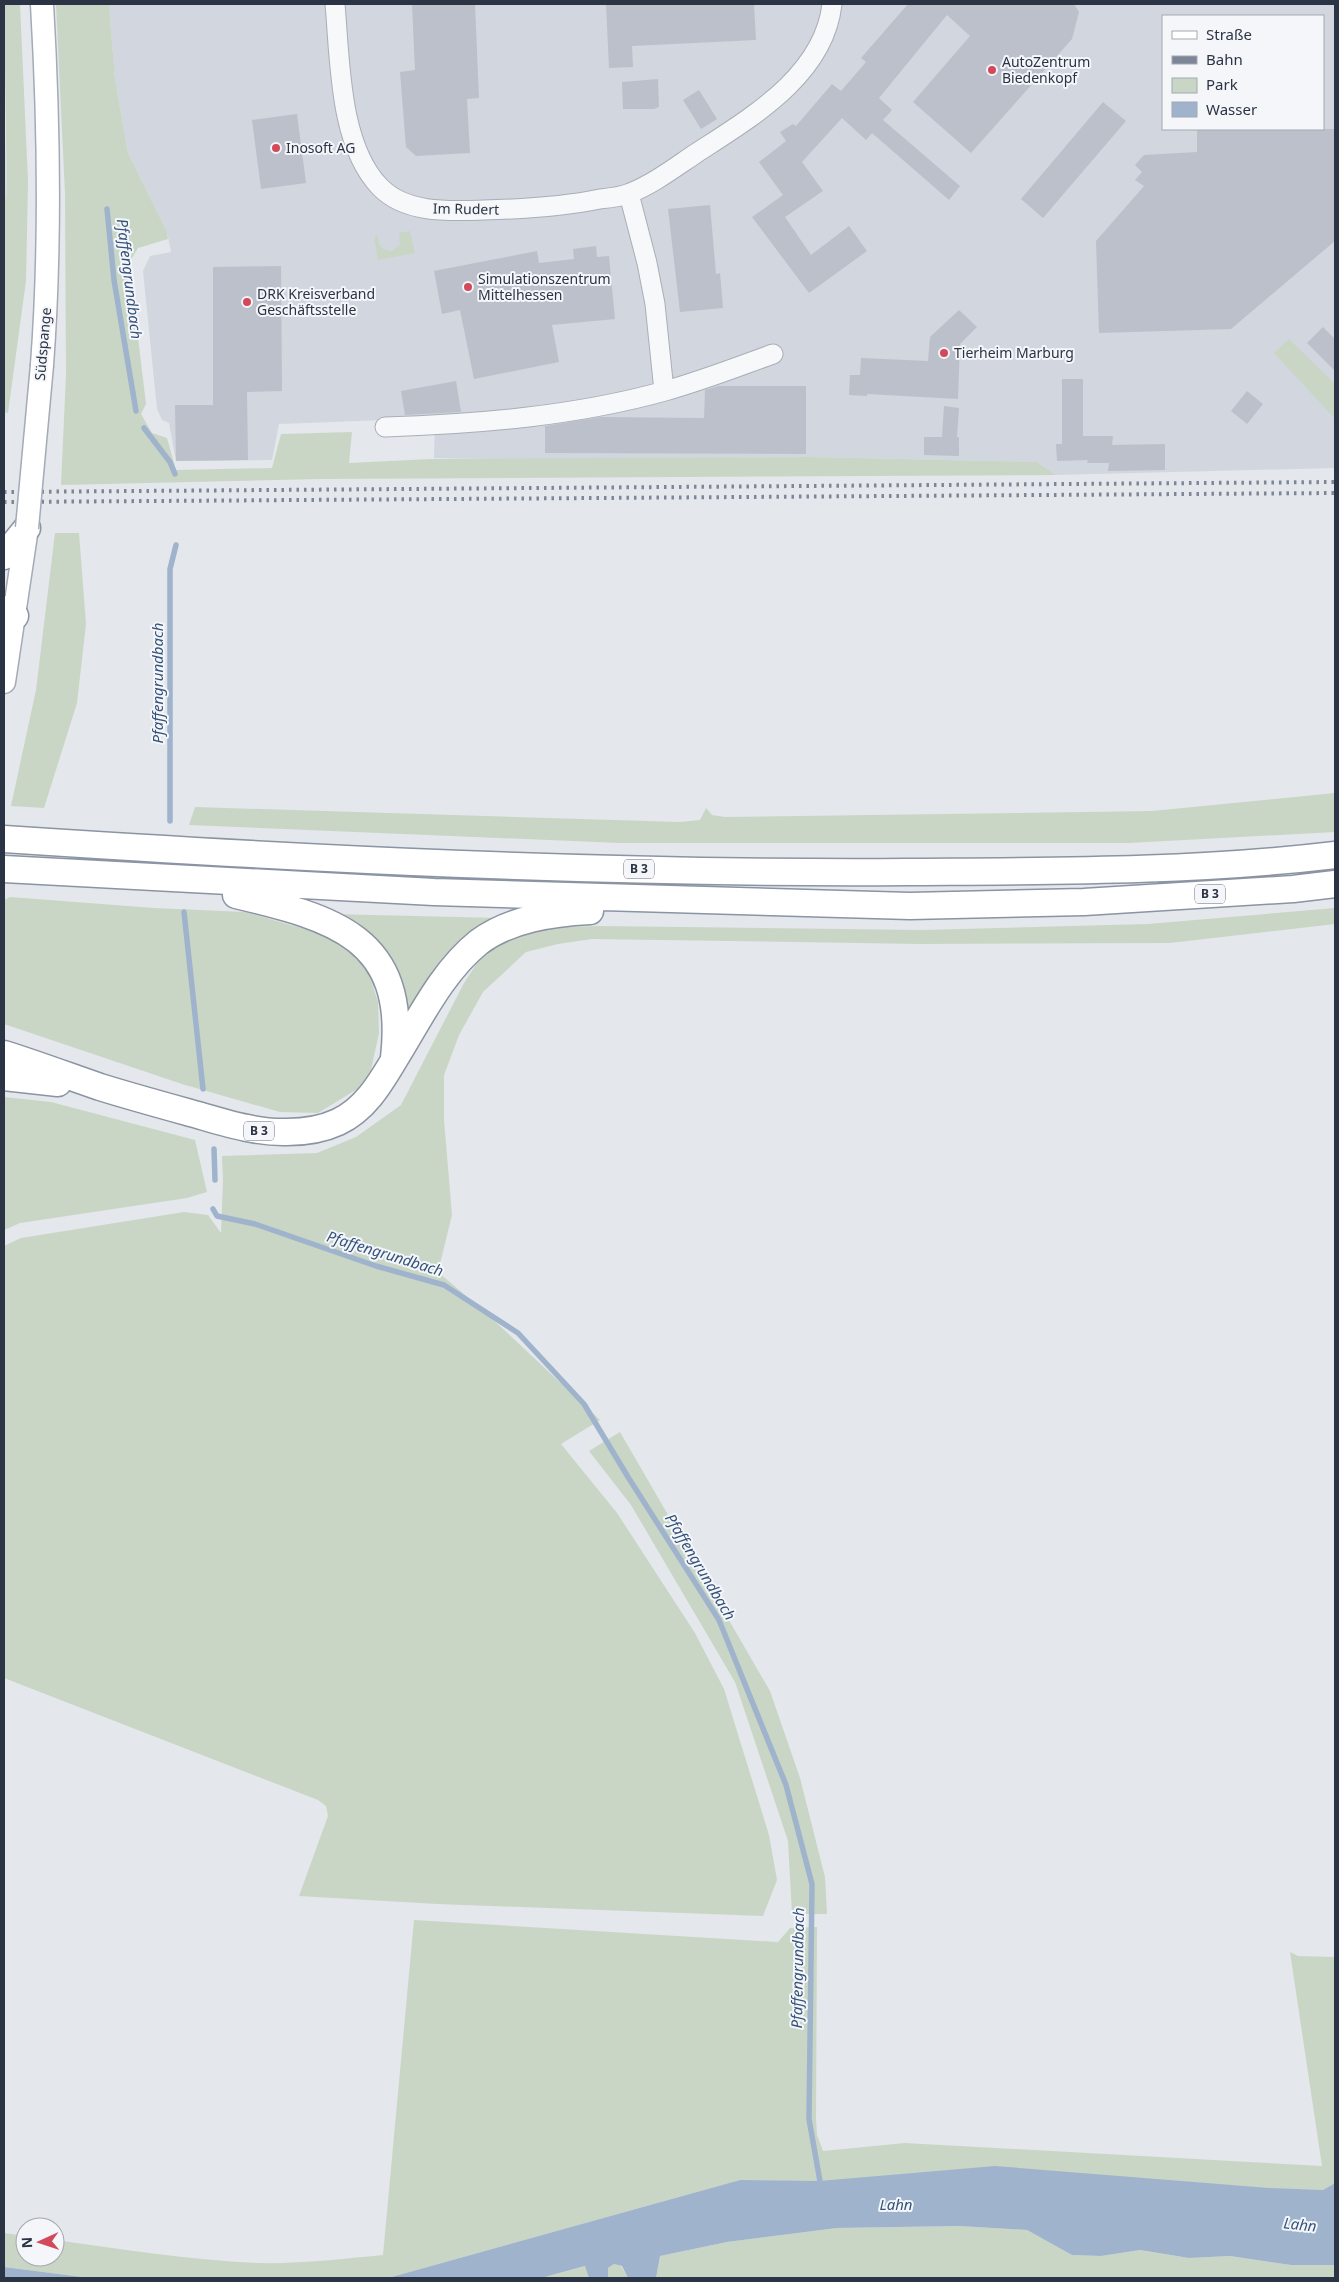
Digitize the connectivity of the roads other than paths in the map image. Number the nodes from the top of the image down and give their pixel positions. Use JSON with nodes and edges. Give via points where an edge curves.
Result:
{"nodes":[{"id":1,"x":42,"y":4,"type":"edge"},
{"id":2,"x":335,"y":4,"type":"edge"},
{"id":3,"x":832,"y":4,"type":"edge"},
{"id":4,"x":629,"y":194,"type":"junction"},
{"id":5,"x":773,"y":354,"type":"dead end"},
{"id":6,"x":664,"y":391,"type":"junction"},
{"id":7,"x":385,"y":427,"type":"dead end"},
{"id":8,"x":27,"y":528,"type":"joint"},
{"id":9,"x":13,"y":562,"type":"edge"},
{"id":10,"x":7,"y":617,"type":"edge"},
{"id":11,"x":4,"y":682,"type":"edge"},
{"id":12,"x":4,"y":839,"type":"edge"},
{"id":13,"x":1335,"y":855,"type":"edge"},
{"id":14,"x":4,"y":869,"type":"edge"},
{"id":15,"x":172,"y":880,"type":"junction"},
{"id":16,"x":1335,"y":884,"type":"edge"},
{"id":17,"x":718,"y":902,"type":"junction"},
{"id":18,"x":7,"y":1060,"type":"edge"},
{"id":19,"x":394,"y":1061,"type":"junction"}],
"edges":[{"from":1,"to":8,"type":"main road","name":"Südspange","bridge":true,"via":[[49,193],[47,301]]},
{"from":2,"to":4,"type":"street","name":"Im Rudert","via":[[342,82],[352,136],[366,170],[387,194],[425,208],[456,211],[554,207]]},
{"from":3,"to":4,"type":"street","name":"Im Rudert","via":[[820,46],[787,88],[725,134]]},
{"from":4,"to":6,"type":"street","via":[[648,263]]},
{"from":5,"to":6,"type":"street"},
{"from":6,"to":7,"type":"street","via":[[598,406],[462,424]]},
{"from":8,"to":9,"type":"highway"},
{"from":9,"to":10,"type":"main road"},
{"from":10,"to":11,"type":"main road"},
{"from":12,"to":13,"type":"highway","number":"B 3","via":[[250,855],[802,873],[1108,871],[1269,863]]},
{"from":14,"to":15,"type":"highway","number":"B 3"},
{"from":15,"to":17,"type":"highway","number":"B 3"},
{"from":15,"to":19,"type":"highway","number":"B 3","via":[[312,914],[356,937],[384,971],[390,990],[396,1013]]},
{"from":16,"to":17,"type":"highway","number":"B 3","via":[[1084,902],[910,906]]},
{"from":17,"to":19,"type":"highway","number":"B 3","via":[[542,916],[497,931],[479,943],[447,976]]},
{"from":18,"to":19,"type":"highway","number":"B 3","via":[[241,1127],[267,1131],[303,1131],[338,1122],[366,1102]]}]}
